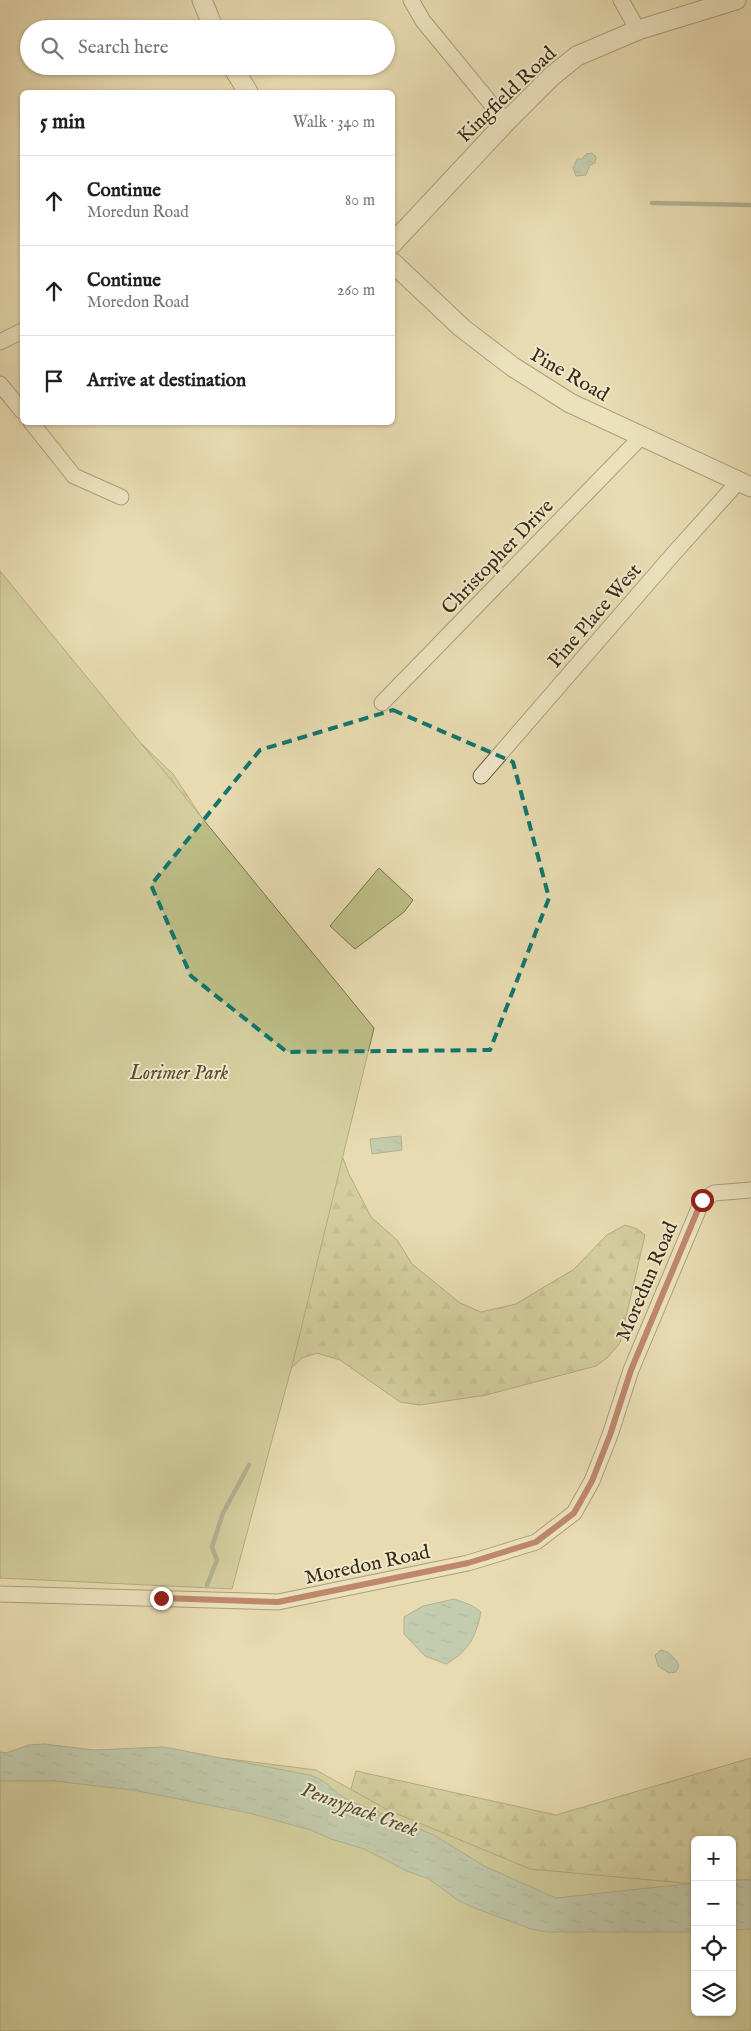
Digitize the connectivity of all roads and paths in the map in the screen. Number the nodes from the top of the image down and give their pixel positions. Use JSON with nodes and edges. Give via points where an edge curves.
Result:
{"nodes":[{"id":1,"x":202,"y":0,"type":"edge"},
{"id":2,"x":411,"y":0,"type":"edge"},
{"id":3,"x":621,"y":0,"type":"edge"},
{"id":4,"x":736,"y":0,"type":"edge"},
{"id":5,"x":210,"y":20,"type":"edge"},
{"id":6,"x":638,"y":30,"type":"junction"},
{"id":7,"x":238,"y":75,"type":"edge"},
{"id":8,"x":247,"y":90,"type":"edge"},
{"id":9,"x":506,"y":122,"type":"junction"},
{"id":10,"x":395,"y":241,"type":"edge"},
{"id":11,"x":395,"y":265,"type":"edge"},
{"id":12,"x":20,"y":332,"type":"edge"},
{"id":13,"x":0,"y":342,"type":"edge"},
{"id":14,"x":0,"y":384,"type":"edge"},
{"id":15,"x":20,"y":409,"type":"edge"},
{"id":16,"x":34,"y":425,"type":"edge"},
{"id":17,"x":642,"y":436,"type":"junction"},
{"id":18,"x":745,"y":484,"type":"edge"},
{"id":19,"x":122,"y":497,"type":"dead end"},
{"id":20,"x":382,"y":703,"type":"dead end"},
{"id":21,"x":481,"y":776,"type":"dead end"},
{"id":22,"x":751,"y":1190,"type":"edge"},
{"id":23,"x":631,"y":1370,"type":"joint"},
{"id":24,"x":0,"y":1594,"type":"edge"}],
"edges":[{"from":1,"to":5,"type":"street"},
{"from":2,"to":9,"type":"street","via":[[423,21]]},
{"from":3,"to":6,"type":"street"},
{"from":4,"to":6,"type":"street","name":"Kingfield Road"},
{"from":6,"to":9,"type":"street","name":"Kingfield Road","via":[[577,56]]},
{"from":7,"to":8,"type":"street"},
{"from":9,"to":10,"type":"street","name":"Kingfield Road"},
{"from":11,"to":17,"type":"street","name":"Pine Road","via":[[462,328],[513,367],[570,403]]},
{"from":12,"to":13,"type":"street"},
{"from":14,"to":15,"type":"street"},
{"from":16,"to":19,"type":"street","via":[[74,476]]},
{"from":17,"to":18,"type":"street","name":"Pine Road"},
{"from":17,"to":20,"type":"street","name":"Christopher Drive"},
{"from":18,"to":21,"type":"street","name":"Pine Place West","via":[[674,552]]},
{"from":22,"to":23,"type":"street","name":"Moredun Road","via":[[714,1193],[702,1200]]},
{"from":23,"to":24,"type":"street","name":"Moredon Road","via":[[592,1481],[574,1513],[536,1542],[468,1563],[278,1602]]}]}
